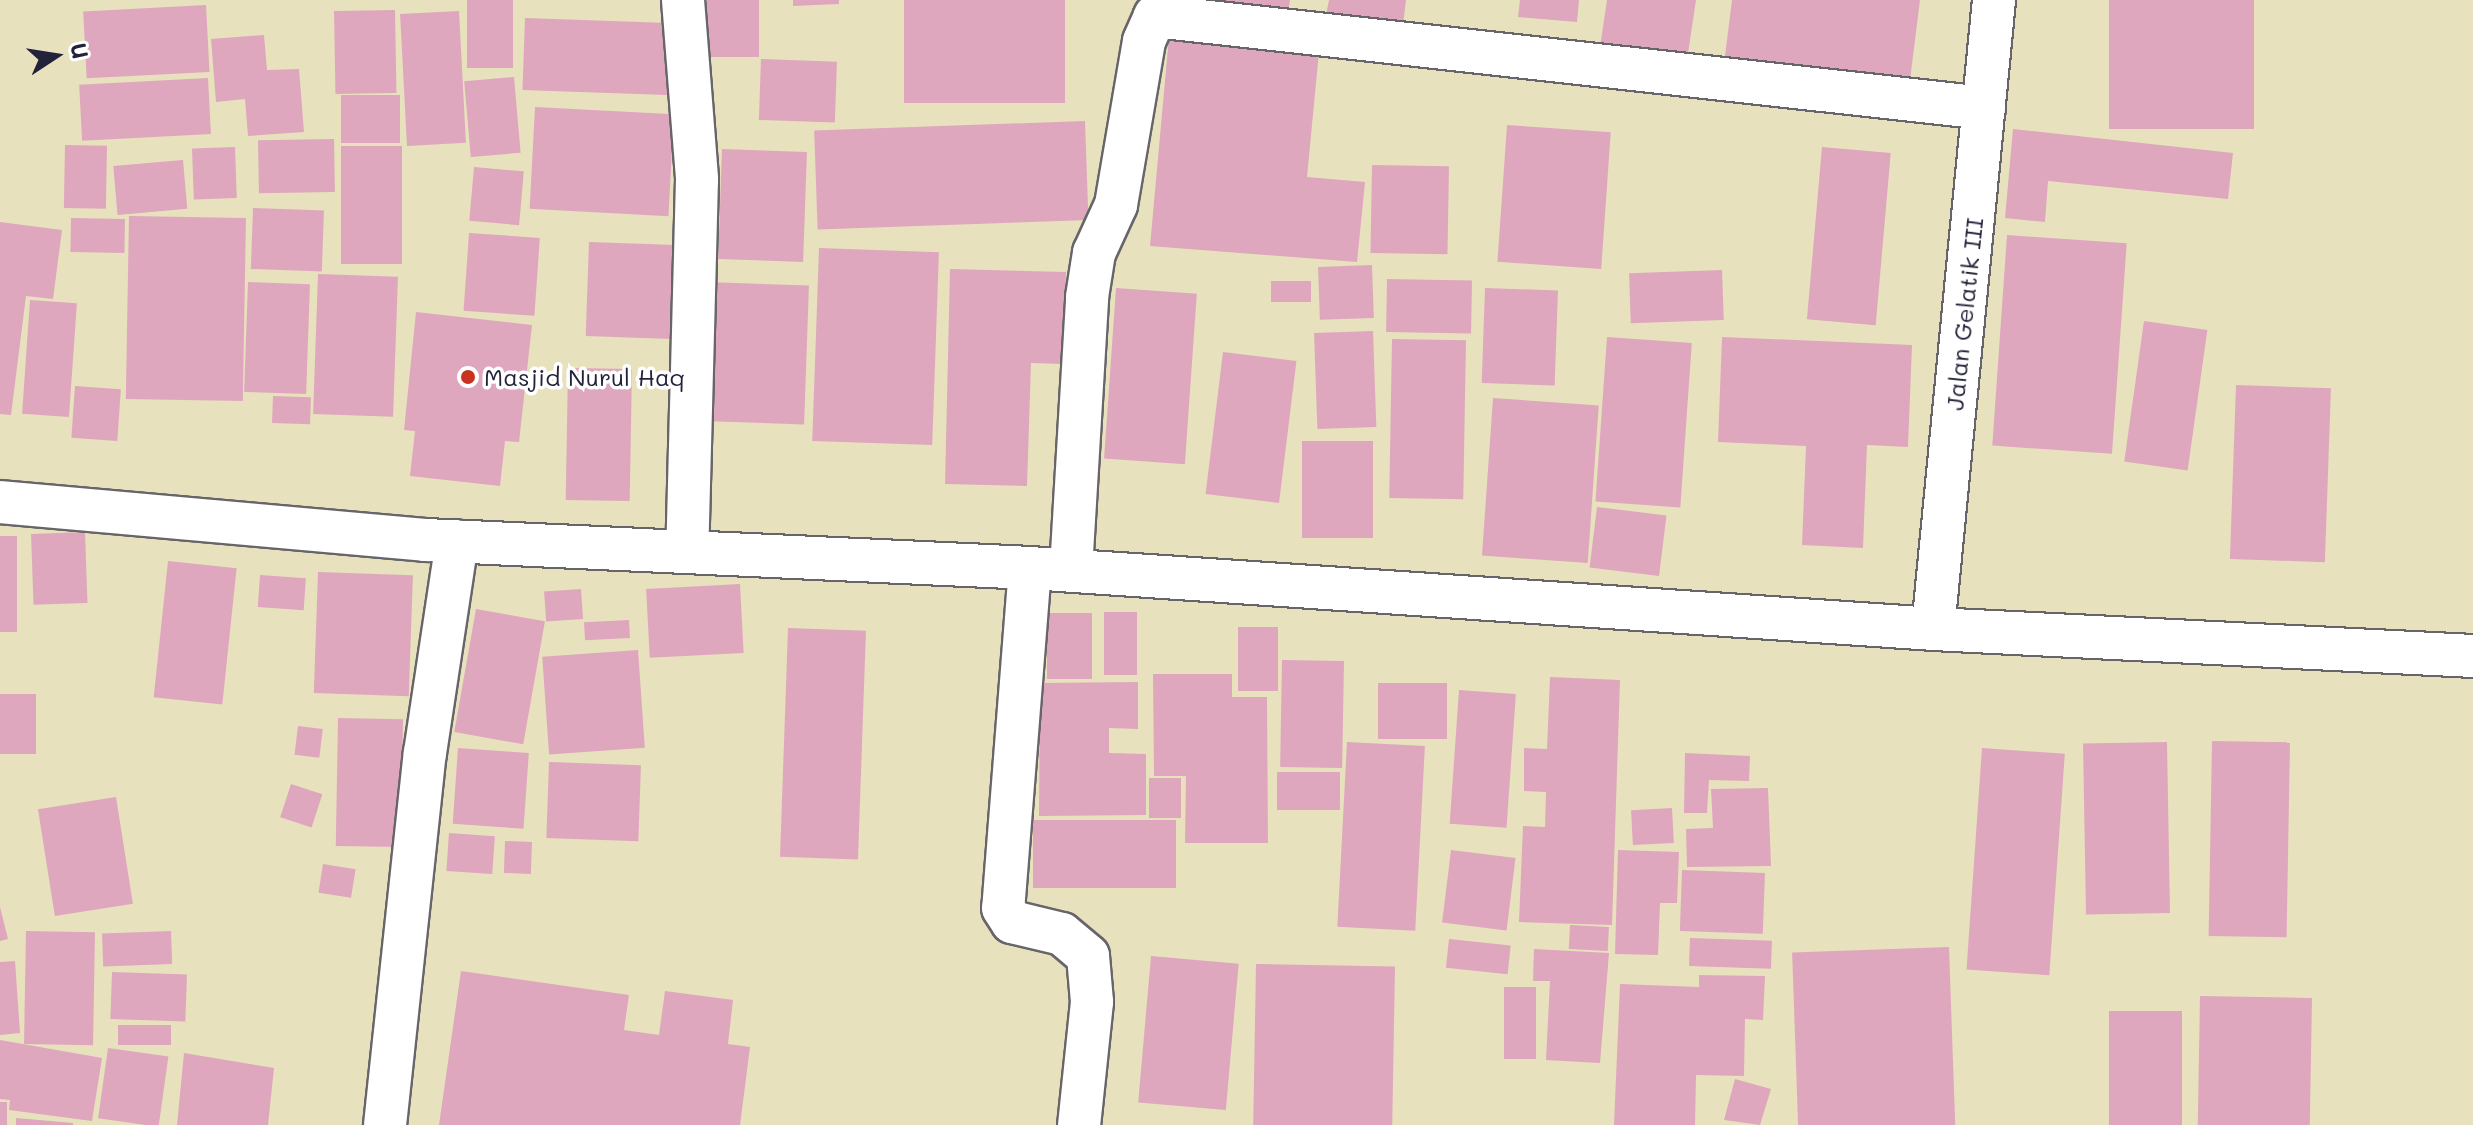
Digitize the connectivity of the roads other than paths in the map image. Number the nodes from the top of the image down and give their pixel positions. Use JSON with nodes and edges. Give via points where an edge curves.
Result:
{"nodes":[{"id":1,"x":683,"y":0,"type":"edge"},
{"id":2,"x":1994,"y":0,"type":"edge"},
{"id":3,"x":1984,"y":108,"type":"junction"},
{"id":4,"x":0,"y":502,"type":"edge"},
{"id":5,"x":457,"y":541,"type":"junction"},
{"id":6,"x":687,"y":550,"type":"junction"},
{"id":7,"x":1030,"y":568,"type":"junction"},
{"id":8,"x":1071,"y":570,"type":"junction"},
{"id":9,"x":1933,"y":629,"type":"junction"},
{"id":10,"x":2473,"y":656,"type":"edge"},
{"id":11,"x":385,"y":1125,"type":"edge"},
{"id":12,"x":1079,"y":1125,"type":"edge"}],
"edges":[{"from":1,"to":6,"type":"street","via":[[697,179]]},
{"from":2,"to":3,"type":"street","name":"Jalan Gelatik III"},
{"from":3,"to":8,"type":"street","via":[[1155,16],[1144,41],[1116,205],[1094,253],[1087,297]]},
{"from":3,"to":9,"type":"street","name":"Jalan Gelatik III"},
{"from":4,"to":5,"type":"street"},
{"from":5,"to":6,"type":"street"},
{"from":5,"to":11,"type":"street","via":[[425,753]]},
{"from":6,"to":7,"type":"street"},
{"from":7,"to":8,"type":"street"},
{"from":7,"to":12,"type":"street","via":[[1003,908],[1012,922],[1062,934],[1088,956],[1092,1002]]},
{"from":8,"to":9,"type":"street"},
{"from":9,"to":10,"type":"street"}]}
